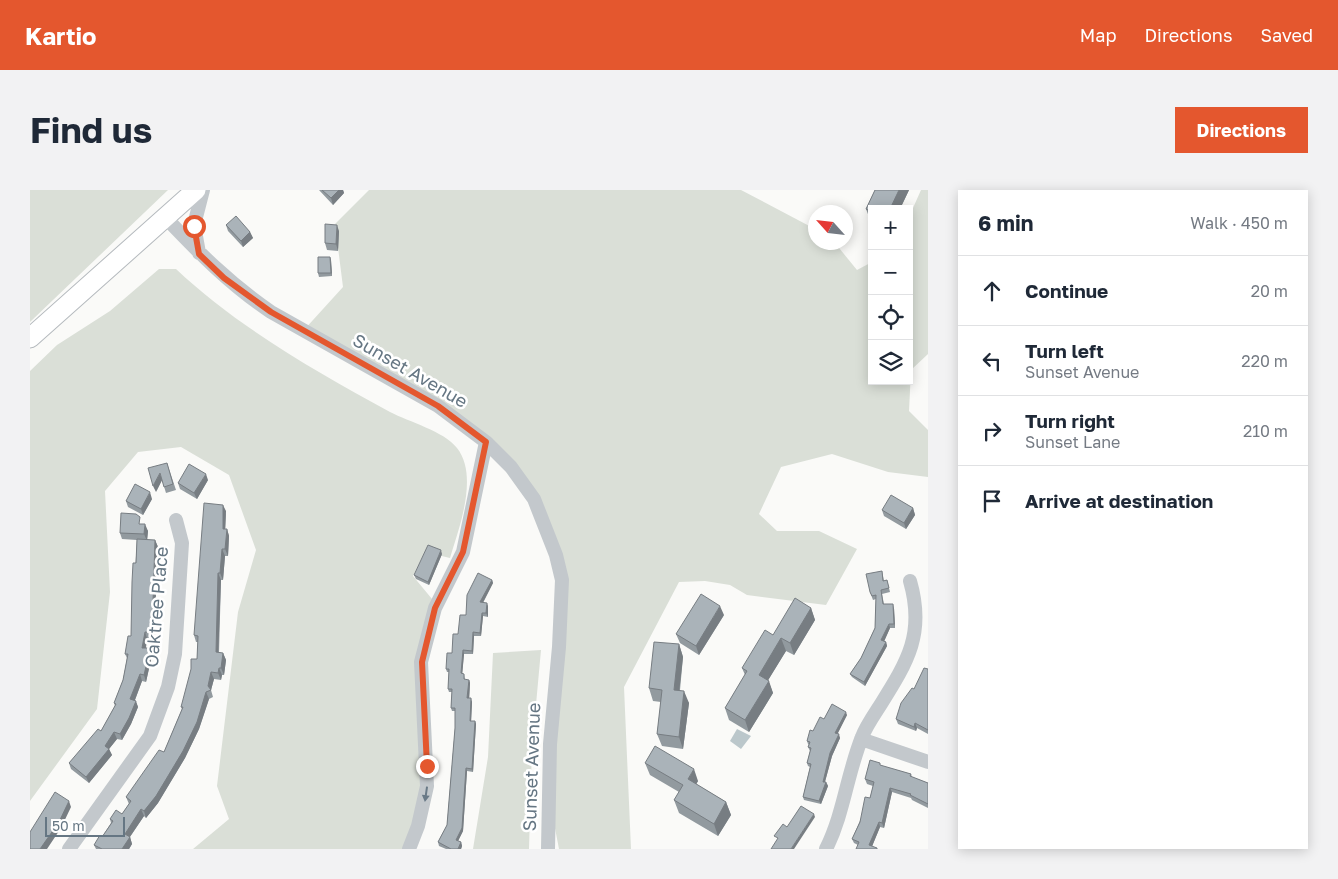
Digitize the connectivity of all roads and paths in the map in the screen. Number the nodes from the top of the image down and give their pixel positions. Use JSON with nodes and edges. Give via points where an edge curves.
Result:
{"nodes":[{"id":1,"x":196,"y":190,"type":"edge"},
{"id":2,"x":203,"y":190,"type":"edge"},
{"id":3,"x":166,"y":218,"type":"junction"},
{"id":4,"x":199,"y":254,"type":"junction"},
{"id":5,"x":30,"y":338,"type":"edge"},
{"id":6,"x":486,"y":442,"type":"junction"},
{"id":7,"x":176,"y":520,"type":"dead end"},
{"id":8,"x":910,"y":581,"type":"dead end"},
{"id":9,"x":861,"y":738,"type":"junction"},
{"id":10,"x":928,"y":762,"type":"edge"},
{"id":11,"x":69,"y":849,"type":"edge"},
{"id":12,"x":409,"y":849,"type":"edge"},
{"id":13,"x":548,"y":849,"type":"edge"},
{"id":14,"x":826,"y":849,"type":"edge"}],
"edges":[{"from":1,"to":3,"type":"main road"},
{"from":2,"to":4,"type":"street","via":[[194,226]]},
{"from":3,"to":4,"type":"street","name":"Sunset Avenue"},
{"from":3,"to":5,"type":"main road"},
{"from":4,"to":6,"type":"street","name":"Sunset Avenue","via":[[224,278],[271,312],[438,406]]},
{"from":6,"to":12,"type":"street","one_way":true,"via":[[463,552],[435,608],[422,662],[427,786]]},
{"from":6,"to":13,"type":"street","name":"Sunset Avenue","via":[[511,467],[534,498],[562,580],[550,744]]},
{"from":7,"to":11,"type":"street","name":"Oaktree Place","via":[[182,543],[175,654],[168,687],[150,736]]},
{"from":8,"to":9,"type":"street","via":[[916,611],[914,641],[902,670]]},
{"from":9,"to":10,"type":"street"},
{"from":9,"to":14,"type":"street","via":[[838,822]]}]}
